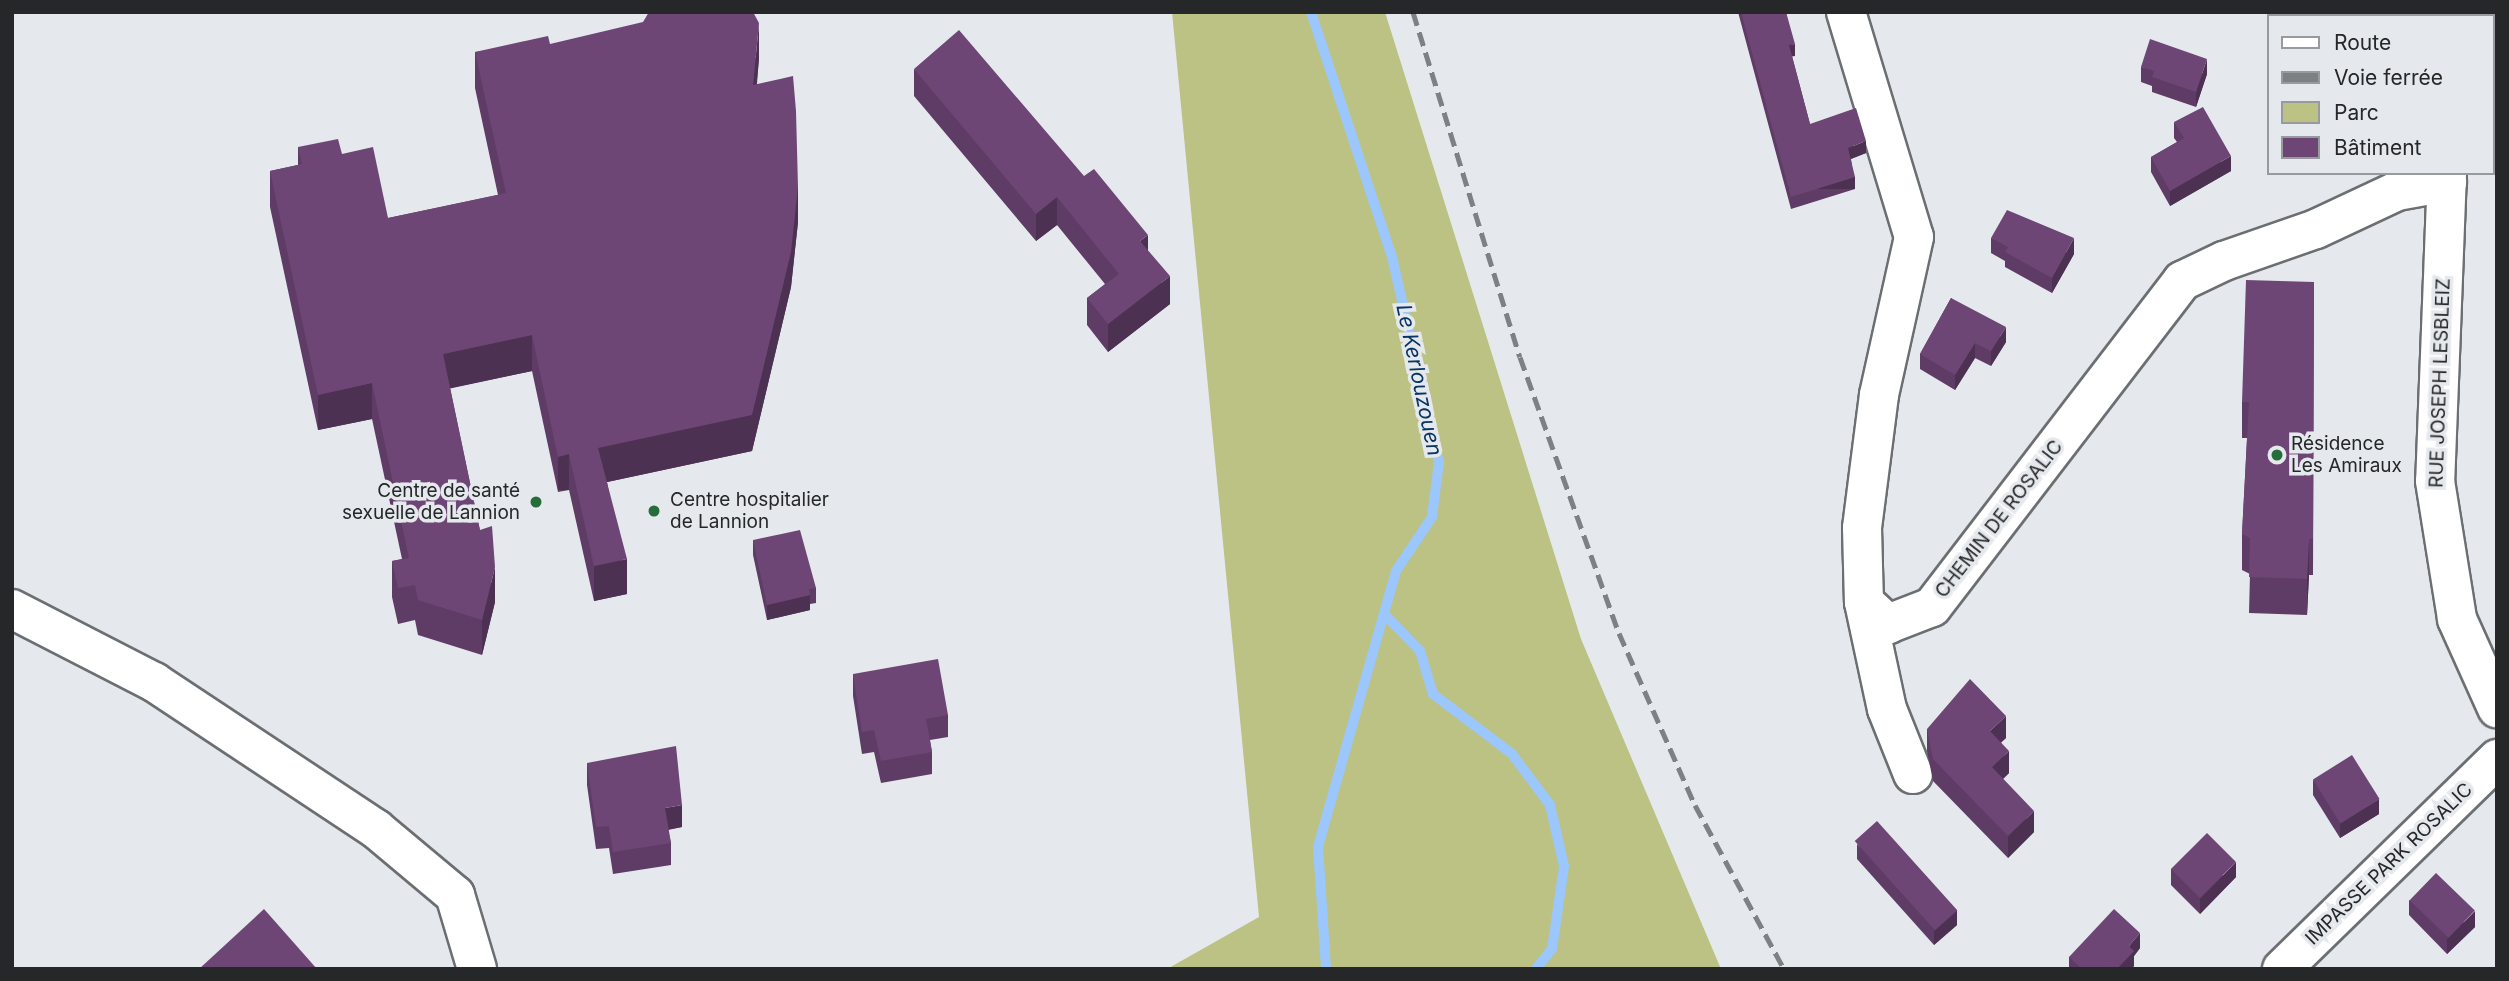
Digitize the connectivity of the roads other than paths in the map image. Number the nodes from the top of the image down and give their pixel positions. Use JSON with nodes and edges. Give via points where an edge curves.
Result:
{"nodes":[{"id":1,"x":1846,"y":12,"type":"edge"},
{"id":2,"x":2447,"y":178,"type":"edge"},
{"id":3,"x":1864,"y":602,"type":"junction"},
{"id":4,"x":12,"y":608,"type":"edge"},
{"id":5,"x":2497,"y":708,"type":"edge"},
{"id":6,"x":2497,"y":759,"type":"edge"},
{"id":7,"x":1913,"y":774,"type":"dead end"},
{"id":8,"x":477,"y":969,"type":"edge"},
{"id":9,"x":2281,"y":969,"type":"edge"}],
"edges":[{"from":1,"to":3,"type":"street","via":[[1914,237],[1879,395],[1861,528]]},
{"from":2,"to":3,"type":"street","name":"CHEMIN DE ROSALIC","via":[[2397,191],[2316,229],[2182,281],[1932,607],[1888,625]]},
{"from":2,"to":5,"type":"street","name":"RUE JOSEPH LESBLEIZ","via":[[2435,481],[2457,619]]},
{"from":3,"to":7,"type":"street","via":[[1887,709]]},
{"from":4,"to":8,"type":"street","via":[[154,682],[376,829],[455,895]]},
{"from":6,"to":9,"type":"street","name":"IMPASSE PARK ROSALIC"}]}
